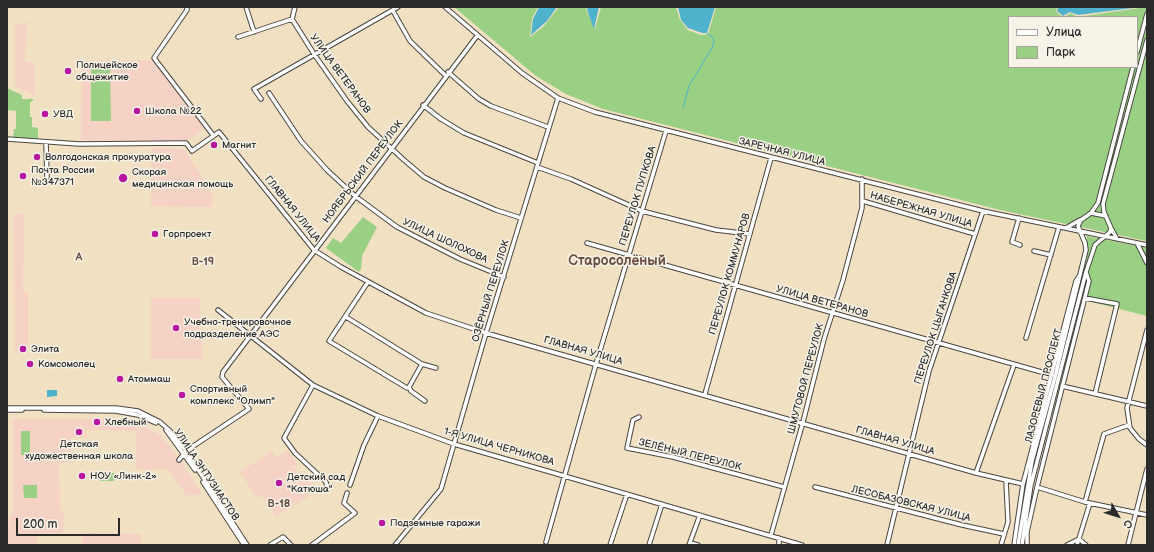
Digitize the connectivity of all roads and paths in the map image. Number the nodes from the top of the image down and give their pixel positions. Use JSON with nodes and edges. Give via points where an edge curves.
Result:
{"nodes":[{"id":1,"x":187,"y":7,"type":"edge"},
{"id":2,"x":246,"y":7,"type":"edge"},
{"id":3,"x":295,"y":7,"type":"edge"},
{"id":4,"x":398,"y":7,"type":"edge"},
{"id":5,"x":445,"y":7,"type":"edge"},
{"id":6,"x":393,"y":11,"type":"junction"},
{"id":7,"x":1147,"y":14,"type":"edge"},
{"id":8,"x":292,"y":19,"type":"junction"},
{"id":9,"x":254,"y":32,"type":"junction"},
{"id":10,"x":477,"y":36,"type":"junction"},
{"id":11,"x":238,"y":37,"type":"dead end"},
{"id":12,"x":1147,"y":40,"type":"edge"},
{"id":13,"x":1138,"y":48,"type":"edge"},
{"id":14,"x":314,"y":54,"type":"junction"},
{"id":15,"x":1133,"y":68,"type":"edge"},
{"id":16,"x":447,"y":74,"type":"junction"},
{"id":17,"x":269,"y":93,"type":"dead end"},
{"id":18,"x":558,"y":98,"type":"junction"},
{"id":19,"x":261,"y":99,"type":"dead end"},
{"id":20,"x":424,"y":105,"type":"junction"},
{"id":21,"x":548,"y":127,"type":"junction"},
{"id":22,"x":666,"y":131,"type":"junction"},
{"id":23,"x":213,"y":135,"type":"junction"},
{"id":24,"x":7,"y":139,"type":"edge"},
{"id":25,"x":46,"y":142,"type":"junction"},
{"id":26,"x":391,"y":148,"type":"junction"},
{"id":27,"x":771,"y":158,"type":"junction"},
{"id":28,"x":537,"y":165,"type":"junction"},
{"id":29,"x":47,"y":178,"type":"dead end"},
{"id":30,"x":862,"y":179,"type":"junction"},
{"id":31,"x":355,"y":196,"type":"junction"},
{"id":32,"x":863,"y":201,"type":"junction"},
{"id":33,"x":642,"y":210,"type":"junction"},
{"id":34,"x":982,"y":211,"type":"junction"},
{"id":35,"x":1091,"y":213,"type":"junction"},
{"id":36,"x":1106,"y":216,"type":"junction"},
{"id":37,"x":521,"y":218,"type":"junction"},
{"id":38,"x":1019,"y":218,"type":"junction"},
{"id":39,"x":1081,"y":220,"type":"junction"},
{"id":40,"x":1059,"y":227,"type":"junction"},
{"id":41,"x":1064,"y":228,"type":"junction"},
{"id":42,"x":1111,"y":228,"type":"junction"},
{"id":43,"x":1080,"y":232,"type":"junction"},
{"id":44,"x":750,"y":234,"type":"junction"},
{"id":45,"x":975,"y":234,"type":"junction"},
{"id":46,"x":1105,"y":237,"type":"junction"},
{"id":47,"x":1117,"y":239,"type":"junction"},
{"id":48,"x":587,"y":243,"type":"dead end"},
{"id":49,"x":1137,"y":243,"type":"junction"},
{"id":50,"x":1147,"y":245,"type":"edge"},
{"id":51,"x":1020,"y":246,"type":"dead end"},
{"id":52,"x":314,"y":250,"type":"junction"},
{"id":53,"x":1034,"y":251,"type":"dead end"},
{"id":54,"x":629,"y":254,"type":"junction"},
{"id":55,"x":1051,"y":255,"type":"junction"},
{"id":56,"x":1147,"y":263,"type":"edge"},
{"id":57,"x":1082,"y":272,"type":"junction"},
{"id":58,"x":1086,"y":272,"type":"junction"},
{"id":59,"x":504,"y":277,"type":"junction"},
{"id":60,"x":368,"y":282,"type":"junction"},
{"id":61,"x":734,"y":285,"type":"junction"},
{"id":62,"x":1085,"y":298,"type":"junction"},
{"id":63,"x":218,"y":310,"type":"dead end"},
{"id":64,"x":832,"y":313,"type":"junction"},
{"id":65,"x":346,"y":317,"type":"junction"},
{"id":66,"x":1147,"y":330,"type":"edge"},
{"id":67,"x":486,"y":332,"type":"junction"},
{"id":68,"x":251,"y":337,"type":"junction"},
{"id":69,"x":1026,"y":338,"type":"dead end"},
{"id":70,"x":938,"y":343,"type":"junction"},
{"id":71,"x":422,"y":364,"type":"junction"},
{"id":72,"x":596,"y":364,"type":"junction"},
{"id":73,"x":1014,"y":365,"type":"junction"},
{"id":74,"x":436,"y":368,"type":"dead end"},
{"id":75,"x":1052,"y":375,"type":"junction"},
{"id":76,"x":313,"y":385,"type":"junction"},
{"id":77,"x":1062,"y":386,"type":"junction"},
{"id":78,"x":408,"y":388,"type":"junction"},
{"id":79,"x":705,"y":394,"type":"junction"},
{"id":80,"x":1095,"y":394,"type":"junction"},
{"id":81,"x":425,"y":400,"type":"dead end"},
{"id":82,"x":1128,"y":401,"type":"junction"},
{"id":83,"x":1147,"y":406,"type":"edge"},
{"id":84,"x":7,"y":409,"type":"edge"},
{"id":85,"x":378,"y":416,"type":"junction"},
{"id":86,"x":639,"y":417,"type":"dead end"},
{"id":87,"x":803,"y":422,"type":"junction"},
{"id":88,"x":1129,"y":425,"type":"junction"},
{"id":89,"x":454,"y":444,"type":"junction"},
{"id":90,"x":1147,"y":445,"type":"edge"},
{"id":91,"x":184,"y":452,"type":"junction"},
{"id":92,"x":910,"y":454,"type":"junction"},
{"id":93,"x":179,"y":460,"type":"dead end"},
{"id":94,"x":1147,"y":468,"type":"edge"},
{"id":95,"x":976,"y":473,"type":"junction"},
{"id":96,"x":566,"y":475,"type":"junction"},
{"id":97,"x":1006,"y":481,"type":"junction"},
{"id":98,"x":1023,"y":484,"type":"junction"},
{"id":99,"x":350,"y":485,"type":"dead end"},
{"id":100,"x":327,"y":487,"type":"dead end"},
{"id":101,"x":784,"y":487,"type":"junction"},
{"id":102,"x":815,"y":487,"type":"dead end"},
{"id":103,"x":1037,"y":487,"type":"junction"},
{"id":104,"x":347,"y":493,"type":"dead end"},
{"id":105,"x":627,"y":494,"type":"junction"},
{"id":106,"x":1085,"y":502,"type":"junction"},
{"id":107,"x":1090,"y":503,"type":"junction"},
{"id":108,"x":662,"y":504,"type":"junction"},
{"id":109,"x":896,"y":508,"type":"junction"},
{"id":110,"x":1136,"y":512,"type":"junction"},
{"id":111,"x":700,"y":515,"type":"junction"},
{"id":112,"x":1147,"y":515,"type":"edge"},
{"id":113,"x":1004,"y":534,"type":"junction"},
{"id":114,"x":771,"y":535,"type":"junction"},
{"id":115,"x":779,"y":538,"type":"junction"},
{"id":116,"x":1079,"y":539,"type":"junction"},
{"id":117,"x":546,"y":542,"type":"dead end"},
{"id":118,"x":690,"y":544,"type":"edge"},
{"id":119,"x":244,"y":545,"type":"edge"},
{"id":120,"x":247,"y":545,"type":"edge"},
{"id":121,"x":270,"y":545,"type":"edge"},
{"id":122,"x":291,"y":545,"type":"edge"},
{"id":123,"x":312,"y":545,"type":"edge"},
{"id":124,"x":396,"y":545,"type":"edge"},
{"id":125,"x":610,"y":545,"type":"edge"},
{"id":126,"x":649,"y":545,"type":"edge"},
{"id":127,"x":698,"y":545,"type":"edge"},
{"id":128,"x":779,"y":545,"type":"edge"},
{"id":129,"x":802,"y":545,"type":"edge"},
{"id":130,"x":887,"y":545,"type":"edge"},
{"id":131,"x":1001,"y":545,"type":"edge"},
{"id":132,"x":1014,"y":545,"type":"edge"},
{"id":133,"x":1018,"y":545,"type":"edge"},
{"id":134,"x":1022,"y":545,"type":"edge"},
{"id":135,"x":1027,"y":545,"type":"edge"},
{"id":136,"x":1067,"y":545,"type":"edge"},
{"id":137,"x":1077,"y":545,"type":"edge"},
{"id":138,"x":1086,"y":545,"type":"edge"},
{"id":139,"x":1128,"y":545,"type":"edge"}],
"edges":[{"from":1,"to":23,"type":"street","via":[[154,58]]},
{"from":2,"to":9,"type":"street"},
{"from":3,"to":8,"type":"street"},
{"from":4,"to":6,"type":"street"},
{"from":5,"to":10,"type":"street","name":"ЗАРЕЧНАЯ УЛИЦА"},
{"from":6,"to":14,"type":"street"},
{"from":6,"to":16,"type":"street","via":[[410,41]]},
{"from":7,"to":13,"type":"street"},
{"from":8,"to":9,"type":"street"},
{"from":8,"to":14,"type":"street","name":"УЛИЦА ВЕТЕРАНОВ"},
{"from":9,"to":11,"type":"street"},
{"from":10,"to":16,"type":"street","name":"НОЯБРЬСКИЙ ПЕРЕУЛОК"},
{"from":10,"to":18,"type":"street","name":"ЗАРЕЧНАЯ УЛИЦА","via":[[522,73]]},
{"from":12,"to":36,"type":"street","via":[[1103,204]]},
{"from":14,"to":19,"type":"street","via":[[254,89]]},
{"from":14,"to":26,"type":"street","name":"УЛИЦА ВЕТЕРАНОВ","via":[[368,127]]},
{"from":15,"to":35,"type":"street","via":[[1098,203]]},
{"from":16,"to":20,"type":"street","name":"НОЯБРЬСКИЙ ПЕРЕУЛОК"},
{"from":16,"to":21,"type":"street","via":[[491,106]]},
{"from":17,"to":31,"type":"street","name":"УЛИЦА ШОЛОХОВА","via":[[301,142],[326,170]]},
{"from":18,"to":21,"type":"street","name":"ОЗЁРНЫЙ ПЕРЕУЛОК"},
{"from":18,"to":22,"type":"street","name":"ЗАРЕЧНАЯ УЛИЦА","via":[[595,112]]},
{"from":20,"to":26,"type":"street","name":"НОЯБРЬСКИЙ ПЕРЕУЛОК"},
{"from":20,"to":28,"type":"street","via":[[464,133]]},
{"from":21,"to":28,"type":"street","name":"ОЗЁРНЫЙ ПЕРЕУЛОК"},
{"from":22,"to":27,"type":"street","name":"ЗАРЕЧНАЯ УЛИЦА"},
{"from":22,"to":33,"type":"street","name":"ПЕРЕУЛОК ПУПКОВА"},
{"from":23,"to":25,"type":"street","via":[[192,151],[186,143]]},
{"from":23,"to":52,"type":"street","name":"ГЛАВНАЯ УЛИЦА","via":[[219,132]]},
{"from":24,"to":25,"type":"street"},
{"from":25,"to":29,"type":"street"},
{"from":26,"to":31,"type":"street","name":"НОЯБРЬСКИЙ ПЕРЕУЛОК"},
{"from":26,"to":37,"type":"street","name":"УЛИЦА ВЕТЕРАНОВ","via":[[424,177],[490,208]]},
{"from":27,"to":30,"type":"street","name":"ЗАРЕЧНАЯ УЛИЦА"},
{"from":27,"to":44,"type":"street","name":"ПЕРЕУЛОК КОММУНАРОВ"},
{"from":28,"to":33,"type":"street"},
{"from":28,"to":37,"type":"street","name":"ОЗЁРНЫЙ ПЕРЕУЛОК"},
{"from":30,"to":32,"type":"street","name":"ШМУТОВОЙ ПЕРЕУЛОК"},
{"from":30,"to":34,"type":"street","name":"ЗАРЕЧНАЯ УЛИЦА"},
{"from":31,"to":52,"type":"street","name":"НОЯБРЬСКИЙ ПЕРЕУЛОК"},
{"from":31,"to":59,"type":"street","name":"УЛИЦА ШОЛОХОВА","via":[[402,230],[460,259]]},
{"from":32,"to":45,"type":"street","name":"НАБЕРЕЖНАЯ УЛИЦА"},
{"from":32,"to":64,"type":"street","name":"ШМУТОВОЙ ПЕРЕУЛОК"},
{"from":33,"to":44,"type":"street","via":[[716,230]]},
{"from":33,"to":54,"type":"street","name":"ПЕРЕУЛОК ПУПКОВА"},
{"from":34,"to":38,"type":"street","name":"ЗАРЕЧНАЯ УЛИЦА"},
{"from":34,"to":45,"type":"street","name":"ПЕРЕУЛОК ЦЫГАНКОВА"},
{"from":35,"to":36,"type":"street"},
{"from":35,"to":39,"type":"street"},
{"from":36,"to":42,"type":"street"},
{"from":37,"to":59,"type":"street","name":"ОЗЁРНЫЙ ПЕРЕУЛОК"},
{"from":38,"to":40,"type":"street","name":"ЗАРЕЧНАЯ УЛИЦА"},
{"from":38,"to":51,"type":"street","via":[[1012,242]]},
{"from":39,"to":41,"type":"street"},
{"from":39,"to":43,"type":"street","via":[[1078,226]]},
{"from":40,"to":41,"type":"street","name":"ЗАРЕЧНАЯ УЛИЦА"},
{"from":40,"to":55,"type":"street"},
{"from":41,"to":43,"type":"street","name":"ЗАРЕЧНАЯ УЛИЦА"},
{"from":42,"to":46,"type":"street"},
{"from":42,"to":47,"type":"street"},
{"from":43,"to":46,"type":"street","name":"ЗАРЕЧНАЯ УЛИЦА"},
{"from":43,"to":57,"type":"street","name":"ЛАЗОРЕВЫЙ ПРОСПЕКТ","via":[[1086,250]]},
{"from":44,"to":61,"type":"street","name":"ПЕРЕУЛОК КОММУНАРОВ"},
{"from":45,"to":70,"type":"street","name":"ПЕРЕУЛОК ЦЫГАНКОВА"},
{"from":46,"to":47,"type":"street","name":"ЗАРЕЧНАЯ УЛИЦА"},
{"from":46,"to":58,"type":"street","name":"ЛАЗОРЕВЫЙ ПРОСПЕКТ","via":[[1095,245]]},
{"from":47,"to":49,"type":"street","name":"ЗАРЕЧНАЯ УЛИЦА"},
{"from":48,"to":54,"type":"street","name":"УЛИЦА ВЕТЕРАНОВ"},
{"from":49,"to":50,"type":"street","name":"ЗАРЕЧНАЯ УЛИЦА"},
{"from":49,"to":56,"type":"street"},
{"from":52,"to":60,"type":"street","name":"ГЛАВНАЯ УЛИЦА"},
{"from":52,"to":68,"type":"street","name":"НОЯБРЬСКИЙ ПЕРЕУЛОК"},
{"from":53,"to":55,"type":"street"},
{"from":54,"to":61,"type":"street","name":"УЛИЦА ВЕТЕРАНОВ"},
{"from":54,"to":72,"type":"street","name":"ПЕРЕУЛОК ПУПКОВА"},
{"from":55,"to":69,"type":"street"},
{"from":57,"to":75,"type":"street","via":[[1076,281]]},
{"from":57,"to":133,"type":"street","name":"ЛАЗОРЕВЫЙ ПРОСПЕКТ","via":[[1031,466]]},
{"from":58,"to":62,"type":"street","via":[[1089,281]]},
{"from":58,"to":134,"type":"street","name":"ЛАЗОРЕВЫЙ ПРОСПЕКТ","via":[[1031,485]]},
{"from":59,"to":67,"type":"street","name":"ОЗЁРНЫЙ ПЕРЕУЛОК"},
{"from":60,"to":65,"type":"street"},
{"from":60,"to":67,"type":"street","name":"ГЛАВНАЯ УЛИЦА","via":[[426,314]]},
{"from":61,"to":64,"type":"street","name":"УЛИЦА ВЕТЕРАНОВ"},
{"from":61,"to":79,"type":"street","name":"ПЕРЕУЛОК КОММУНАРОВ"},
{"from":62,"to":77,"type":"street"},
{"from":62,"to":80,"type":"street","via":[[1117,304]]},
{"from":63,"to":68,"type":"street","name":"1-Я УЛИЦА ЧЕРНИКОВА"},
{"from":64,"to":70,"type":"street","name":"УЛИЦА ВЕТЕРАНОВ"},
{"from":64,"to":87,"type":"street","name":"ШМУТОВОЙ ПЕРЕУЛОК"},
{"from":65,"to":71,"type":"street"},
{"from":65,"to":78,"type":"street","via":[[329,341]]},
{"from":66,"to":82,"type":"street"},
{"from":67,"to":72,"type":"street","name":"ГЛАВНАЯ УЛИЦА"},
{"from":67,"to":89,"type":"street","name":"ОЗЁРНЫЙ ПЕРЕУЛОК"},
{"from":68,"to":76,"type":"street","name":"1-Я УЛИЦА ЧЕРНИКОВА"},
{"from":68,"to":91,"type":"street","name":"НОЯБРЬСКИЙ ПЕРЕУЛОК","via":[[222,377],[249,408]]},
{"from":70,"to":73,"type":"street","name":"УЛИЦА ВЕТЕРАНОВ"},
{"from":70,"to":92,"type":"street","name":"ПЕРЕУЛОК ЦЫГАНКОВА"},
{"from":71,"to":74,"type":"street"},
{"from":71,"to":78,"type":"street"},
{"from":72,"to":79,"type":"street","name":"ГЛАВНАЯ УЛИЦА"},
{"from":72,"to":96,"type":"street","name":"ПЕРЕУЛОК ПУПКОВА"},
{"from":73,"to":75,"type":"street","name":"УЛИЦА ВЕТЕРАНОВ"},
{"from":73,"to":95,"type":"street"},
{"from":75,"to":98,"type":"street"},
{"from":76,"to":85,"type":"street","name":"1-Я УЛИЦА ЧЕРНИКОВА"},
{"from":76,"to":100,"type":"street","via":[[284,438],[295,453],[326,482]]},
{"from":77,"to":80,"type":"street"},
{"from":77,"to":103,"type":"street"},
{"from":78,"to":81,"type":"street"},
{"from":79,"to":87,"type":"street","name":"ГЛАВНАЯ УЛИЦА"},
{"from":80,"to":82,"type":"street"},
{"from":82,"to":83,"type":"street"},
{"from":82,"to":88,"type":"street"},
{"from":84,"to":91,"type":"street","name":"УЛИЦА ЭНТУЗИАСТОВ","via":[[116,411],[138,414],[168,432]]},
{"from":85,"to":89,"type":"street","name":"1-Я УЛИЦА ЧЕРНИКОВА"},
{"from":85,"to":99,"type":"street","via":[[364,445]]},
{"from":86,"to":101,"type":"street","name":"ЗЕЛЁНЫЙ ПЕРЕУЛОК","via":[[633,420],[627,448],[673,457]]},
{"from":87,"to":92,"type":"street","name":"ГЛАВНАЯ УЛИЦА"},
{"from":87,"to":101,"type":"street","name":"ШМУТОВОЙ ПЕРЕУЛОК"},
{"from":88,"to":90,"type":"street","via":[[1134,434]]},
{"from":88,"to":106,"type":"street","via":[[1104,434]]},
{"from":89,"to":96,"type":"street","name":"1-Я УЛИЦА ЧЕРНИКОВА"},
{"from":89,"to":124,"type":"street","name":"ОЗЁРНЫЙ ПЕРЕУЛОК","via":[[441,490]]},
{"from":91,"to":93,"type":"street"},
{"from":91,"to":119,"type":"street","name":"УЛИЦА ЭНТУЗИАСТОВ"},
{"from":91,"to":120,"type":"street"},
{"from":92,"to":95,"type":"street","name":"ГЛАВНАЯ УЛИЦА"},
{"from":92,"to":109,"type":"street","name":"ПЕРЕУЛОК ЦЫГАНКОВА"},
{"from":94,"to":110,"type":"street"},
{"from":95,"to":97,"type":"street","name":"ГЛАВНАЯ УЛИЦА"},
{"from":96,"to":105,"type":"street","name":"1-Я УЛИЦА ЧЕРНИКОВА"},
{"from":96,"to":117,"type":"street","name":"ПЕРЕУЛОК ПУПКОВА"},
{"from":97,"to":98,"type":"street","name":"ГЛАВНАЯ УЛИЦА"},
{"from":97,"to":113,"type":"street","via":[[1008,522]]},
{"from":98,"to":132,"type":"street"},
{"from":101,"to":114,"type":"street","name":"ШМУТОВОЙ ПЕРЕУЛОК"},
{"from":102,"to":109,"type":"street","name":"ЛЕСОБАЗОВСКАЯ УЛИЦА"},
{"from":103,"to":106,"type":"street"},
{"from":103,"to":135,"type":"street","via":[[1027,532]]},
{"from":104,"to":123,"type":"street","via":[[344,503],[355,513]]},
{"from":105,"to":108,"type":"street","name":"1-Я УЛИЦА ЧЕРНИКОВА"},
{"from":105,"to":125,"type":"street"},
{"from":106,"to":107,"type":"street"},
{"from":107,"to":110,"type":"street"},
{"from":107,"to":116,"type":"street"},
{"from":108,"to":111,"type":"street","name":"1-Я УЛИЦА ЧЕРНИКОВА"},
{"from":108,"to":126,"type":"street"},
{"from":109,"to":113,"type":"street","name":"ЛЕСОБАЗОВСКАЯ УЛИЦА"},
{"from":109,"to":130,"type":"street","name":"ПЕРЕУЛОК ЦЫГАНКОВА"},
{"from":110,"to":112,"type":"street"},
{"from":110,"to":139,"type":"street"},
{"from":111,"to":114,"type":"street","name":"1-Я УЛИЦА ЧЕРНИКОВА"},
{"from":111,"to":118,"type":"street"},
{"from":113,"to":131,"type":"street"},
{"from":114,"to":115,"type":"street","name":"1-Я УЛИЦА ЧЕРНИКОВА"},
{"from":115,"to":128,"type":"street"},
{"from":115,"to":129,"type":"street","name":"1-Я УЛИЦА ЧЕРНИКОВА"},
{"from":116,"to":136,"type":"street"},
{"from":116,"to":137,"type":"street"},
{"from":116,"to":138,"type":"street"},
{"from":118,"to":127,"type":"street"},
{"from":121,"to":122,"type":"street","via":[[283,537]]}]}
